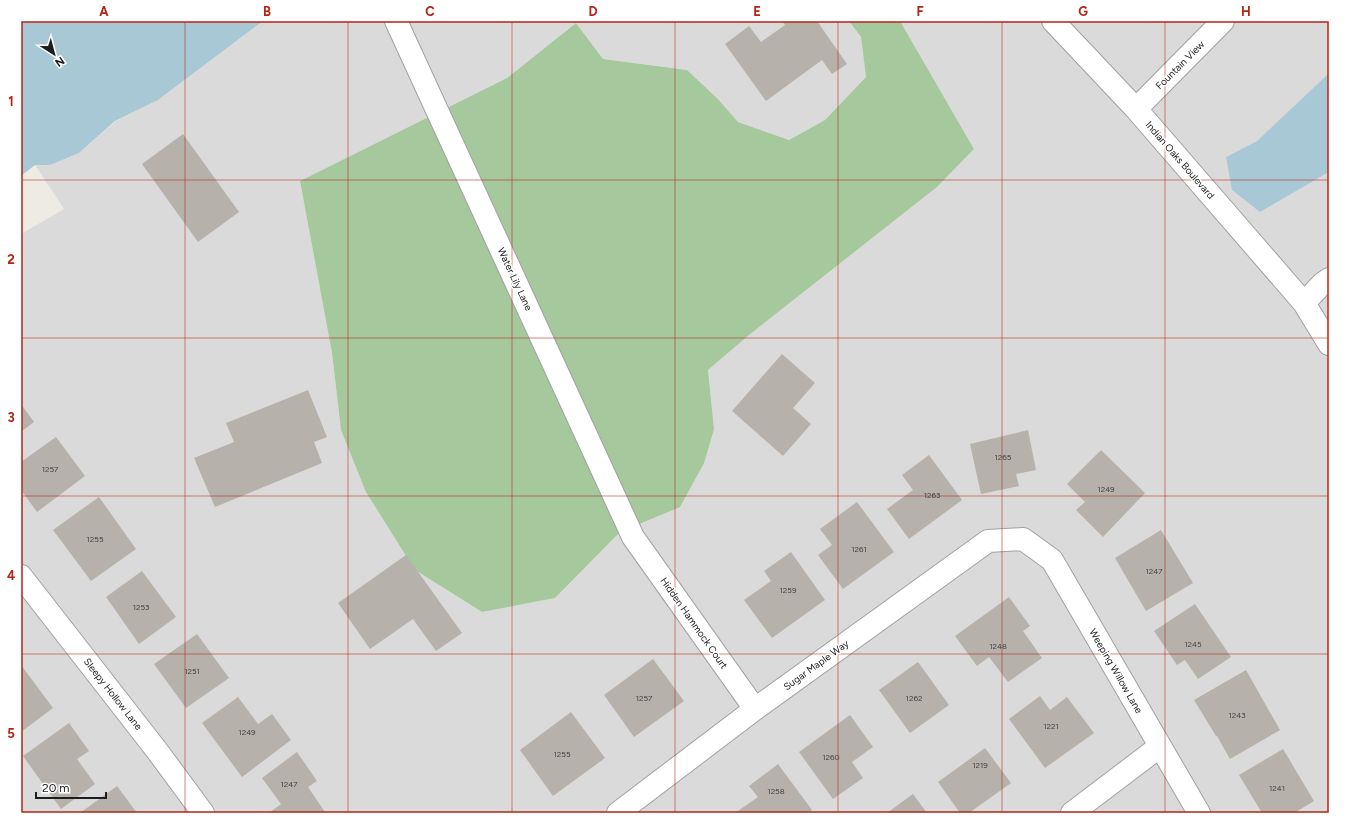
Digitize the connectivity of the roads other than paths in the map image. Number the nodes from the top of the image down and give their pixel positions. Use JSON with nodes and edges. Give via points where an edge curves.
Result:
{"nodes":[{"id":1,"x":396,"y":21,"type":"edge"},
{"id":2,"x":1053,"y":21,"type":"edge"},
{"id":3,"x":1223,"y":21,"type":"edge"},
{"id":4,"x":1136,"y":109,"type":"junction"},
{"id":5,"x":1329,"y":279,"type":"edge"},
{"id":6,"x":1304,"y":303,"type":"junction"},
{"id":7,"x":1329,"y":344,"type":"edge"},
{"id":8,"x":633,"y":537,"type":"joint"},
{"id":9,"x":1023,"y":539,"type":"joint"},
{"id":10,"x":21,"y":576,"type":"edge"},
{"id":11,"x":755,"y":709,"type":"junction"},
{"id":12,"x":1159,"y":747,"type":"junction"},
{"id":13,"x":203,"y":813,"type":"edge"},
{"id":14,"x":618,"y":813,"type":"edge"},
{"id":15,"x":1072,"y":813,"type":"edge"},
{"id":16,"x":1199,"y":813,"type":"edge"}],
"edges":[{"from":1,"to":8,"type":"street","name":"Water Lily Lane"},
{"from":2,"to":4,"type":"street","name":"Indian Oaks Boulevard"},
{"from":3,"to":4,"type":"street","name":"Fountain View"},
{"from":4,"to":6,"type":"street","name":"Indian Oaks Boulevard"},
{"from":5,"to":6,"type":"street"},
{"from":6,"to":7,"type":"street","name":"Indian Oaks Boulevard"},
{"from":8,"to":11,"type":"street","name":"Hidden Hammock Court"},
{"from":9,"to":11,"type":"street","name":"Sugar Maple Way","via":[[988,541]]},
{"from":9,"to":12,"type":"street","name":"Weeping Willow Lane","via":[[1052,560]]},
{"from":10,"to":13,"type":"street","name":"Sleepy Hollow Lane"},
{"from":11,"to":14,"type":"street","name":"Sugar Maple Way"},
{"from":12,"to":15,"type":"street"},
{"from":12,"to":16,"type":"street","name":"Weeping Willow Lane"}]}
